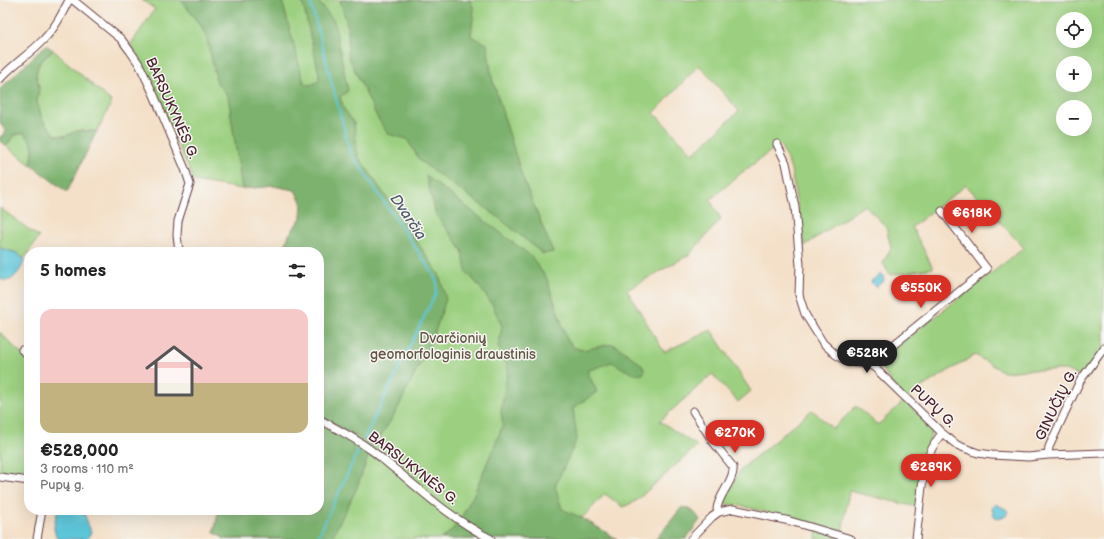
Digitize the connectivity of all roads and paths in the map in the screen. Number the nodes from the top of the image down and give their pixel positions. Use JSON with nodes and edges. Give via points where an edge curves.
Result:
{"nodes":[{"id":1,"x":69,"y":0,"type":"edge"},
{"id":2,"x":73,"y":0,"type":"edge"},
{"id":3,"x":0,"y":79,"type":"edge"},
{"id":4,"x":777,"y":144,"type":"dead end"},
{"id":5,"x":942,"y":211,"type":"dead end"},
{"id":6,"x":178,"y":247,"type":"edge"},
{"id":7,"x":1104,"y":348,"type":"edge"},
{"id":8,"x":871,"y":365,"type":"junction"},
{"id":9,"x":693,"y":410,"type":"dead end"},
{"id":10,"x":324,"y":422,"type":"edge"},
{"id":11,"x":942,"y":433,"type":"junction"},
{"id":12,"x":1104,"y":452,"type":"edge"},
{"id":13,"x":1048,"y":455,"type":"junction"},
{"id":14,"x":0,"y":478,"type":"edge"},
{"id":15,"x":24,"y":480,"type":"edge"},
{"id":16,"x":719,"y":512,"type":"junction"},
{"id":17,"x":41,"y":515,"type":"edge"},
{"id":18,"x":37,"y":539,"type":"edge"},
{"id":19,"x":491,"y":539,"type":"edge"},
{"id":20,"x":691,"y":539,"type":"edge"},
{"id":21,"x":851,"y":539,"type":"edge"},
{"id":22,"x":916,"y":539,"type":"edge"}],
"edges":[{"from":1,"to":3,"type":"street","via":[[43,41]]},
{"from":2,"to":6,"type":"street","name":"BARSUKYNĖS G.","via":[[121,39],[139,64],[154,95],[190,184],[178,221]]},
{"from":4,"to":8,"type":"street","via":[[786,163],[794,201],[800,265],[799,295],[805,314],[824,343],[835,354],[847,362]]},
{"from":5,"to":8,"type":"street","via":[[987,268],[876,358]]},
{"from":7,"to":13,"type":"street","name":"GINUČIŲ G.","via":[[1080,382],[1049,446]]},
{"from":8,"to":11,"type":"street","name":"PUPŲ G."},
{"from":9,"to":16,"type":"street","via":[[733,467],[718,502]]},
{"from":10,"to":19,"type":"street","name":"BARSUKYNĖS G.","via":[[372,450],[458,520]]},
{"from":11,"to":13,"type":"street","name":"PUPŲ G.","via":[[957,445],[978,453],[1028,457]]},
{"from":11,"to":22,"type":"street","via":[[931,449],[924,468]]},
{"from":12,"to":13,"type":"street","name":"PUPŲ G."},
{"from":14,"to":15,"type":"street"},
{"from":16,"to":20,"type":"street","via":[[704,523]]},
{"from":16,"to":21,"type":"street","via":[[739,509]]},
{"from":17,"to":18,"type":"street"}]}
